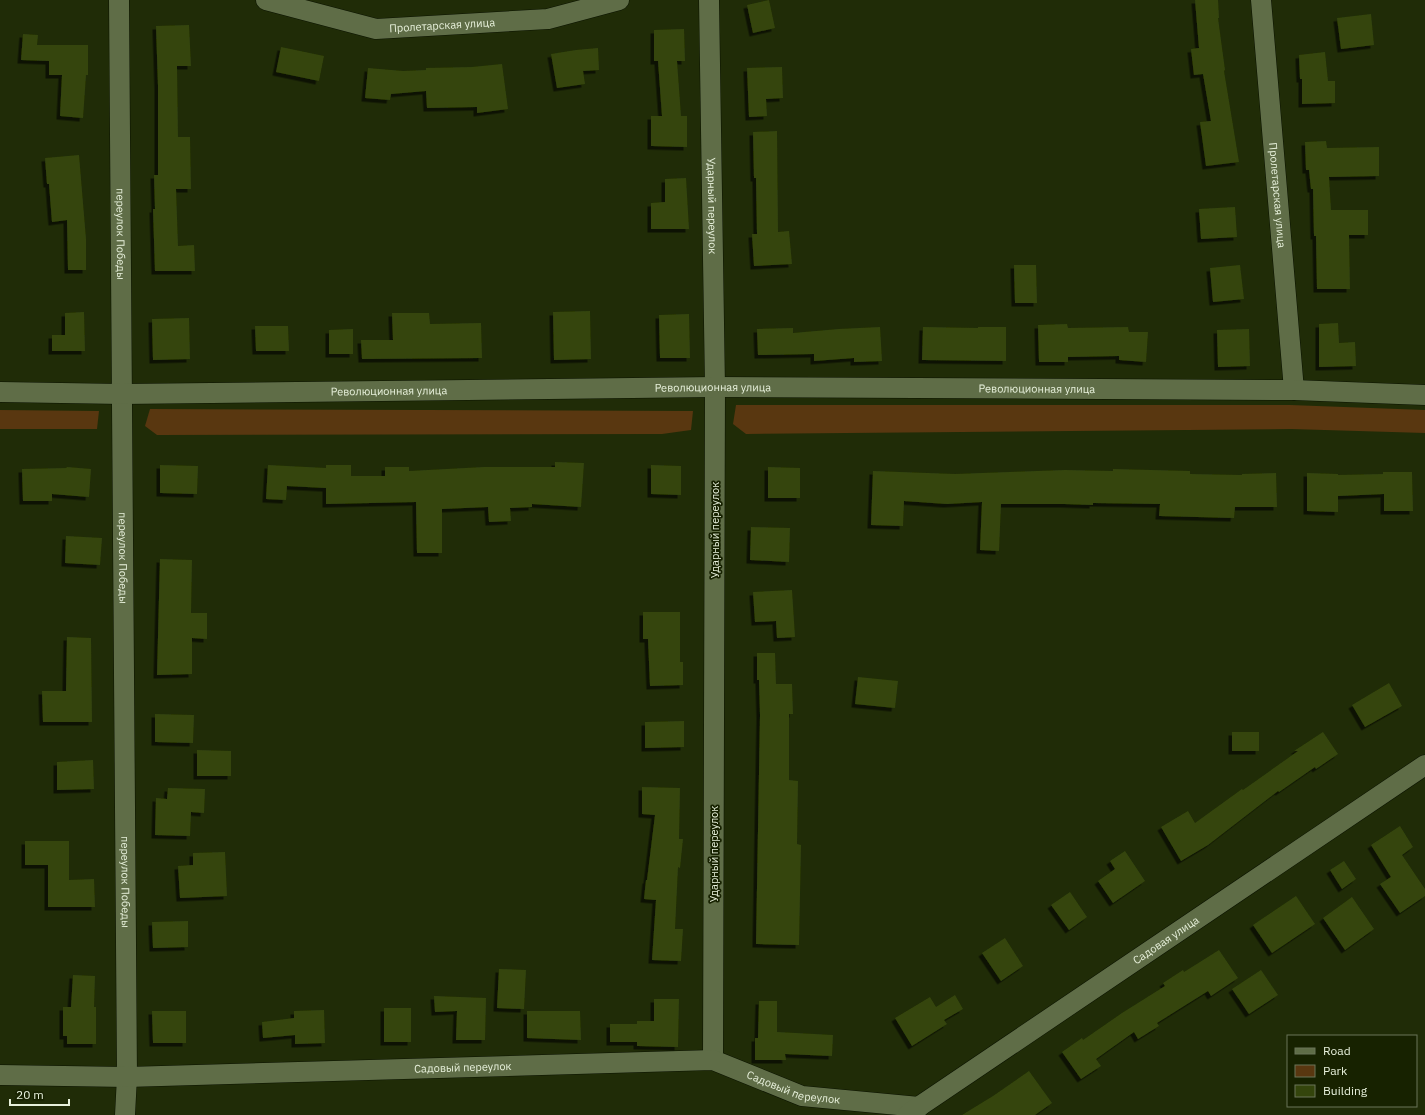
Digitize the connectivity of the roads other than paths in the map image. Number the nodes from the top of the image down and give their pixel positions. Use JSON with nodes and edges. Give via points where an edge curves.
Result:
{"nodes":[{"id":1,"x":119,"y":0,"type":"edge"},
{"id":2,"x":266,"y":0,"type":"edge"},
{"id":3,"x":619,"y":0,"type":"edge"},
{"id":4,"x":709,"y":0,"type":"edge"},
{"id":5,"x":1261,"y":0,"type":"edge"},
{"id":6,"x":715,"y":387,"type":"junction"},
{"id":7,"x":1294,"y":390,"type":"junction"},
{"id":8,"x":0,"y":392,"type":"edge"},
{"id":9,"x":122,"y":394,"type":"junction"},
{"id":10,"x":1425,"y":395,"type":"edge"},
{"id":11,"x":1425,"y":765,"type":"edge"},
{"id":12,"x":713,"y":1060,"type":"junction"},
{"id":13,"x":0,"y":1075,"type":"edge"},
{"id":14,"x":127,"y":1077,"type":"junction"},
{"id":15,"x":913,"y":1111,"type":"edge"},
{"id":16,"x":125,"y":1115,"type":"edge"}],
"edges":[{"from":1,"to":9,"type":"street","name":"переулок Победы"},
{"from":2,"to":3,"type":"street","name":"Пролетарская улица","via":[[376,29],[548,19]]},
{"from":4,"to":6,"type":"street","name":"Ударный переулок"},
{"from":5,"to":7,"type":"street","name":"Пролетарская улица"},
{"from":6,"to":7,"type":"street","name":"Революционная улица"},
{"from":6,"to":9,"type":"street","name":"Революционная улица"},
{"from":6,"to":12,"type":"street","name":"Ударный переулок"},
{"from":7,"to":10,"type":"street","name":"Революционная улица"},
{"from":8,"to":9,"type":"street","name":"Революционная улица"},
{"from":9,"to":14,"type":"street","name":"переулок Победы"},
{"from":11,"to":15,"type":"street","name":"Садовая улица"},
{"from":12,"to":14,"type":"street","name":"Садовый переулок"},
{"from":12,"to":15,"type":"street","name":"Садовый переулок","via":[[802,1096]]},
{"from":13,"to":14,"type":"street","name":"Садовый переулок"},
{"from":14,"to":16,"type":"street","name":"переулок Победы"}]}
